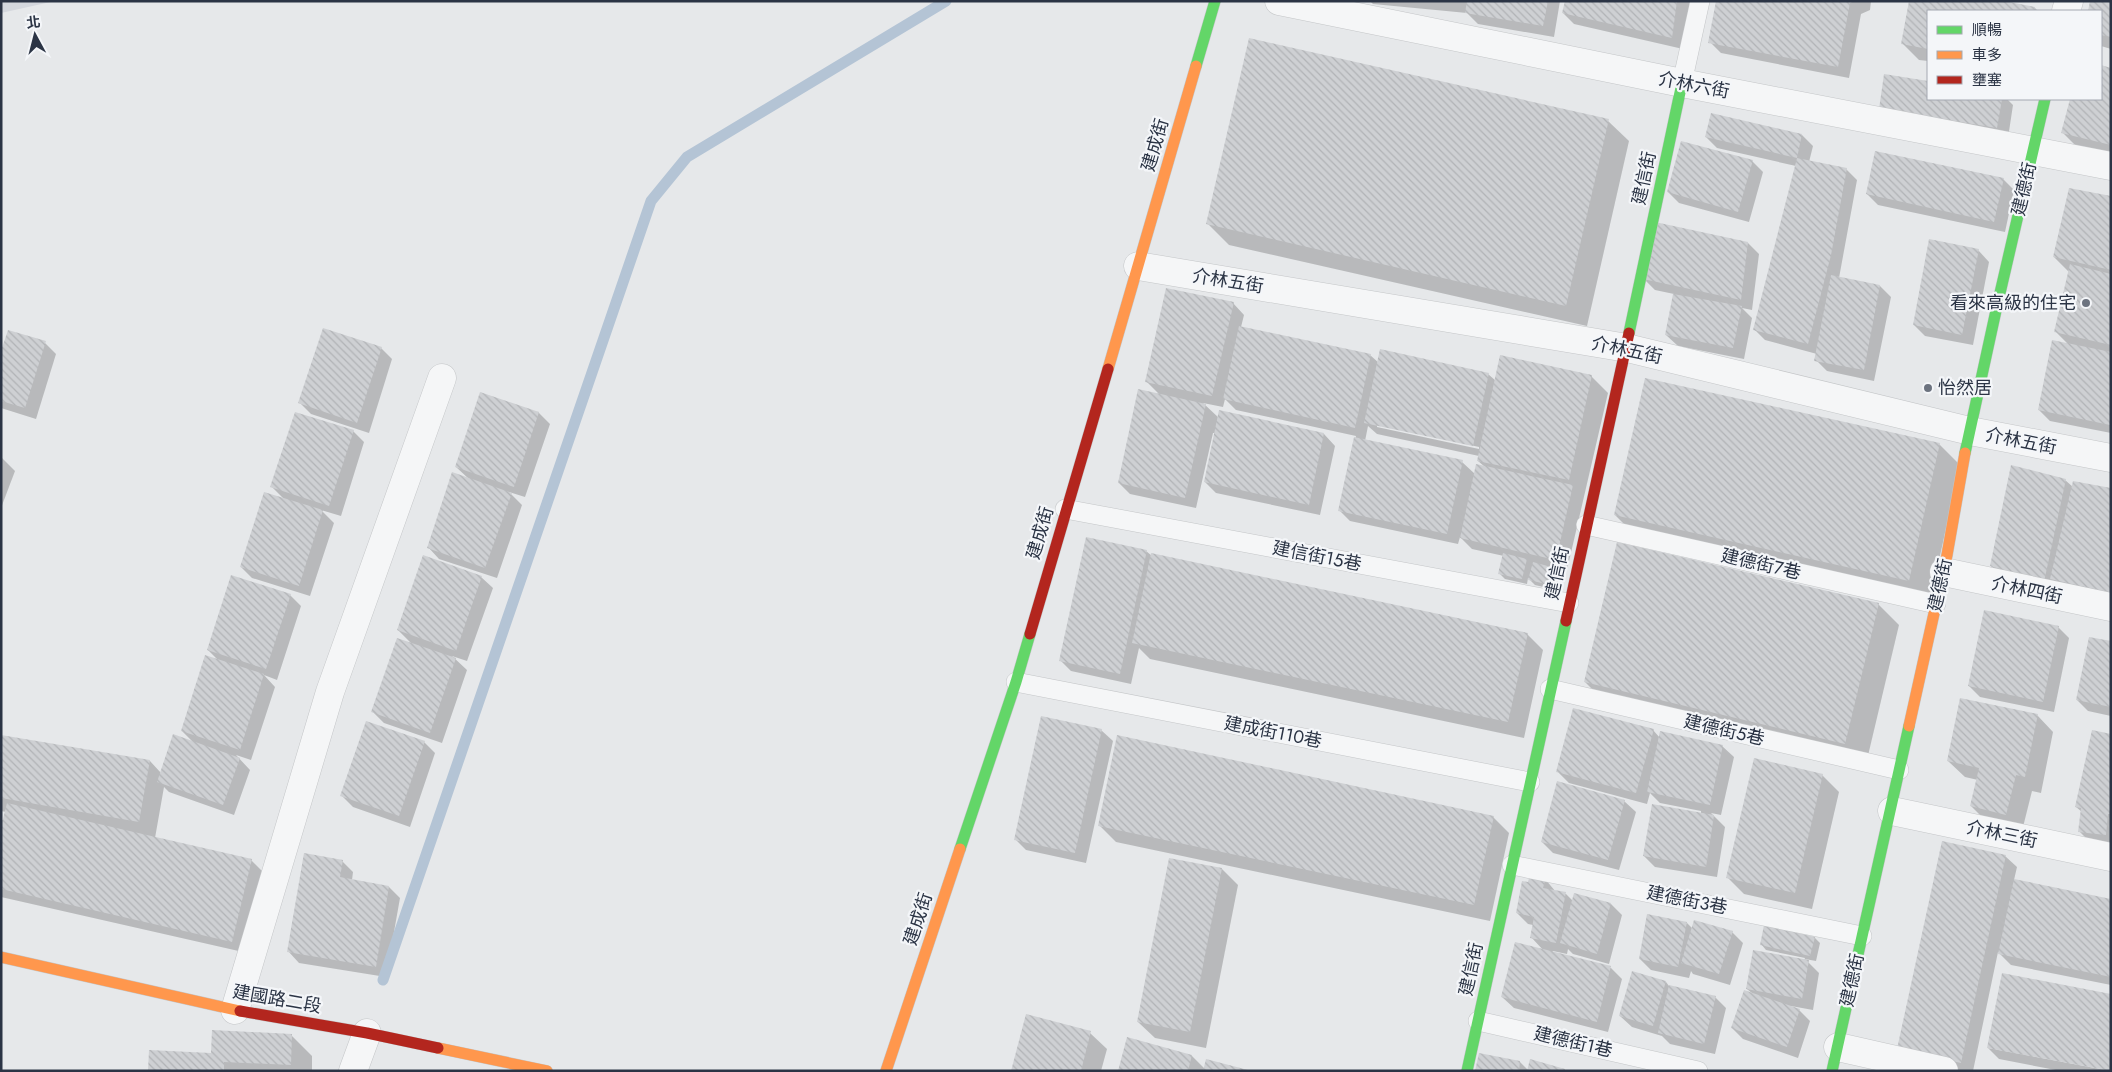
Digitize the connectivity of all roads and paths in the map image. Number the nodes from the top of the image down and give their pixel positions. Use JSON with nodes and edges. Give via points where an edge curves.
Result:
{"nodes":[{"id":1,"x":1215,"y":1,"type":"edge"},
{"id":2,"x":1279,"y":1,"type":"edge"},
{"id":3,"x":1700,"y":1,"type":"edge"},
{"id":4,"x":1682,"y":83,"type":"junction"},
{"id":5,"x":2045,"y":100,"type":"edge"},
{"id":6,"x":2033,"y":150,"type":"junction"},
{"id":7,"x":2111,"y":166,"type":"edge"},
{"id":8,"x":1138,"y":266,"type":"junction"},
{"id":9,"x":1627,"y":348,"type":"junction"},
{"id":10,"x":442,"y":378,"type":"dead end"},
{"id":11,"x":1970,"y":431,"type":"junction"},
{"id":12,"x":2111,"y":458,"type":"edge"},
{"id":13,"x":1065,"y":509,"type":"junction"},
{"id":14,"x":1586,"y":525,"type":"junction"},
{"id":15,"x":1944,"y":572,"type":"junction"},
{"id":16,"x":1569,"y":603,"type":"junction"},
{"id":17,"x":1936,"y":604,"type":"junction"},
{"id":18,"x":2111,"y":608,"type":"edge"},
{"id":19,"x":1016,"y":682,"type":"junction"},
{"id":20,"x":1550,"y":690,"type":"junction"},
{"id":21,"x":1899,"y":770,"type":"junction"},
{"id":22,"x":1530,"y":782,"type":"junction"},
{"id":23,"x":1892,"y":811,"type":"junction"},
{"id":24,"x":2111,"y":857,"type":"edge"},
{"id":25,"x":1512,"y":865,"type":"junction"},
{"id":26,"x":1862,"y":936,"type":"junction"},
{"id":27,"x":1,"y":957,"type":"edge"},
{"id":28,"x":235,"y":1010,"type":"junction"},
{"id":29,"x":1478,"y":1021,"type":"junction"},
{"id":30,"x":366,"y":1033,"type":"junction"},
{"id":31,"x":1835,"y":1059,"type":"edge"},
{"id":32,"x":353,"y":1071,"type":"edge"},
{"id":33,"x":547,"y":1071,"type":"edge"},
{"id":34,"x":886,"y":1071,"type":"edge"},
{"id":35,"x":1467,"y":1071,"type":"edge"},
{"id":36,"x":1698,"y":1071,"type":"edge"},
{"id":37,"x":1944,"y":1071,"type":"edge"}],
"edges":[{"from":1,"to":8,"type":"street","name":"建成街"},
{"from":2,"to":4,"type":"street","name":"介林六街"},
{"from":3,"to":4,"type":"lane"},
{"from":4,"to":6,"type":"street","name":"介林六街"},
{"from":4,"to":9,"type":"street","name":"建信街"},
{"from":5,"to":6,"type":"street","name":"建德街"},
{"from":6,"to":7,"type":"street","name":"介林六街"},
{"from":6,"to":11,"type":"street","name":"建德街"},
{"from":8,"to":9,"type":"street","name":"介林五街"},
{"from":8,"to":13,"type":"street","name":"建成街"},
{"from":9,"to":11,"type":"street","name":"介林五街"},
{"from":9,"to":14,"type":"street","name":"建信街"},
{"from":10,"to":28,"type":"street","via":[[330,692]]},
{"from":11,"to":12,"type":"street","name":"介林五街"},
{"from":11,"to":15,"type":"street","name":"建德街"},
{"from":13,"to":16,"type":"lane","name":"建信街15巷"},
{"from":13,"to":19,"type":"street","name":"建成街"},
{"from":14,"to":16,"type":"street","name":"建信街"},
{"from":14,"to":17,"type":"lane","name":"建德街7巷"},
{"from":15,"to":17,"type":"street","name":"建德街"},
{"from":15,"to":18,"type":"street","name":"介林四街"},
{"from":16,"to":20,"type":"street","name":"建信街"},
{"from":17,"to":21,"type":"street","name":"建德街"},
{"from":19,"to":22,"type":"lane","name":"建成街110巷"},
{"from":19,"to":34,"type":"street","name":"建成街"},
{"from":20,"to":21,"type":"lane","name":"建德街5巷"},
{"from":20,"to":22,"type":"street","name":"建信街"},
{"from":21,"to":23,"type":"street","name":"建德街"},
{"from":22,"to":25,"type":"street","name":"建信街"},
{"from":23,"to":24,"type":"street","name":"介林三街"},
{"from":23,"to":26,"type":"street","name":"建德街"},
{"from":25,"to":26,"type":"lane","name":"建德街3巷"},
{"from":25,"to":29,"type":"street","name":"建信街"},
{"from":26,"to":31,"type":"street","name":"建德街"},
{"from":27,"to":28,"type":"street","name":"建國路二段"},
{"from":28,"to":30,"type":"street","name":"建國路二段"},
{"from":29,"to":35,"type":"street","name":"建信街"},
{"from":29,"to":36,"type":"lane","name":"建德街1巷"},
{"from":30,"to":32,"type":"street"},
{"from":30,"to":33,"type":"street","name":"建國路二段"},
{"from":31,"to":37,"type":"street"}]}
